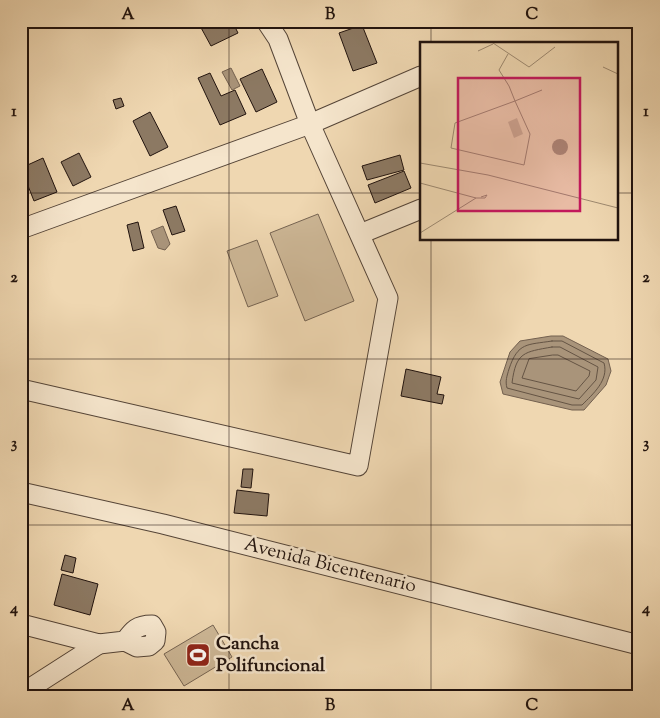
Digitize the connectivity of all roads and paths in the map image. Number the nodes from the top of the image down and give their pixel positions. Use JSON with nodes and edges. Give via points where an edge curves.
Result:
{"nodes":[{"id":1,"x":266,"y":21,"type":"edge"},
{"id":2,"x":420,"y":76,"type":"edge"},
{"id":3,"x":310,"y":124,"type":"junction"},
{"id":4,"x":420,"y":209,"type":"edge"},
{"id":5,"x":21,"y":229,"type":"edge"},
{"id":6,"x":360,"y":234,"type":"junction"},
{"id":7,"x":21,"y":389,"type":"edge"},
{"id":8,"x":21,"y":492,"type":"edge"},
{"id":9,"x":21,"y":624,"type":"edge"},
{"id":10,"x":125,"y":642,"type":"dead end"},
{"id":11,"x":99,"y":644,"type":"junction"},
{"id":12,"x":639,"y":645,"type":"edge"},
{"id":13,"x":21,"y":694,"type":"edge"}],
"edges":[{"from":1,"to":3,"type":"street","via":[[278,39]]},
{"from":2,"to":3,"type":"street"},
{"from":3,"to":5,"type":"street"},
{"from":3,"to":6,"type":"street"},
{"from":4,"to":6,"type":"street"},
{"from":6,"to":7,"type":"street","via":[[388,298],[358,466]]},
{"from":8,"to":12,"type":"street","name":"Avenida Bicentenario","via":[[173,526]]},
{"from":9,"to":11,"type":"street"},
{"from":10,"to":11,"type":"street"},
{"from":11,"to":13,"type":"street"}]}
